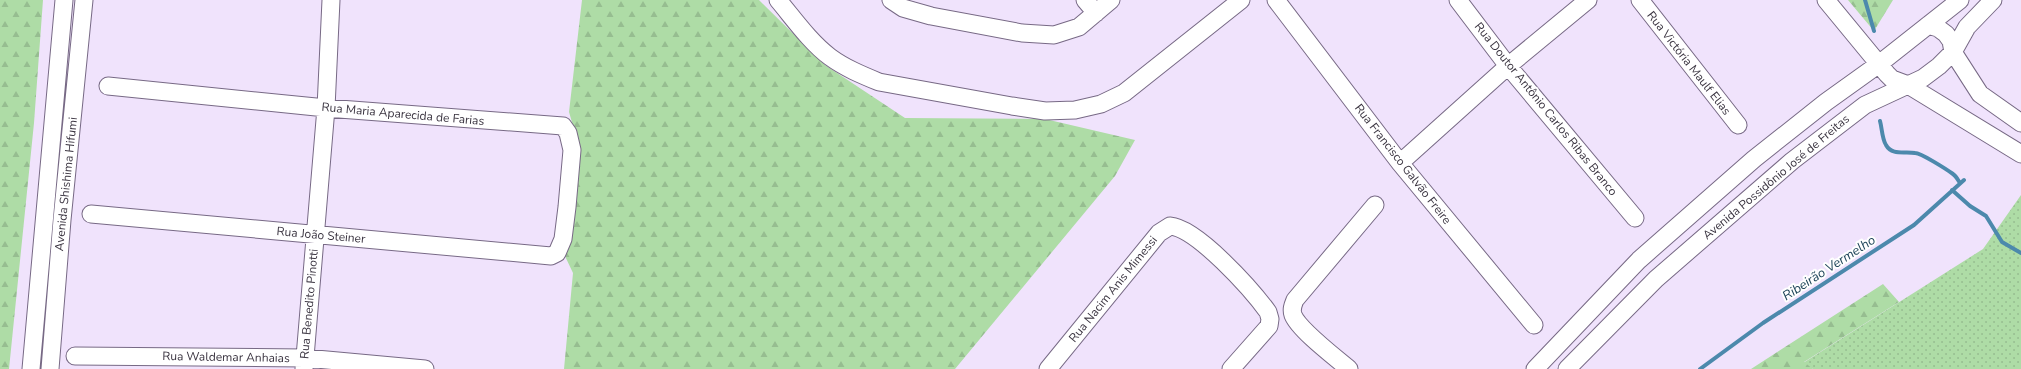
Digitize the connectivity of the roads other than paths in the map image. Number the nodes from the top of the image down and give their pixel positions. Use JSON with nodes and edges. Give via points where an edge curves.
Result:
{"nodes":[{"id":1,"x":64,"y":0,"type":"edge"},
{"id":2,"x":84,"y":0,"type":"edge"},
{"id":3,"x":331,"y":0,"type":"edge"},
{"id":4,"x":778,"y":0,"type":"edge"},
{"id":5,"x":891,"y":0,"type":"edge"},
{"id":6,"x":1112,"y":0,"type":"edge"},
{"id":7,"x":1241,"y":0,"type":"edge"},
{"id":8,"x":1276,"y":0,"type":"edge"},
{"id":9,"x":1458,"y":0,"type":"edge"},
{"id":10,"x":1588,"y":0,"type":"edge"},
{"id":11,"x":1640,"y":0,"type":"edge"},
{"id":12,"x":1826,"y":0,"type":"edge"},
{"id":13,"x":1960,"y":0,"type":"edge"},
{"id":14,"x":1993,"y":0,"type":"edge"},
{"id":15,"x":1090,"y":6,"type":"edge"},
{"id":16,"x":1928,"y":25,"type":"junction"},
{"id":17,"x":1953,"y":52,"type":"junction"},
{"id":18,"x":1879,"y":64,"type":"junction"},
{"id":19,"x":1508,"y":66,"type":"junction"},
{"id":20,"x":1908,"y":85,"type":"junction"},
{"id":21,"x":108,"y":86,"type":"dead end"},
{"id":22,"x":326,"y":108,"type":"junction"},
{"id":23,"x":2021,"y":123,"type":"edge"},
{"id":24,"x":1738,"y":125,"type":"dead end"},
{"id":25,"x":2021,"y":154,"type":"edge"},
{"id":26,"x":1400,"y":163,"type":"junction"},
{"id":27,"x":1375,"y":205,"type":"dead end"},
{"id":28,"x":90,"y":214,"type":"dead end"},
{"id":29,"x":1635,"y":218,"type":"dead end"},
{"id":30,"x":315,"y":234,"type":"junction"},
{"id":31,"x":552,"y":256,"type":"joint"},
{"id":32,"x":1534,"y":326,"type":"dead end"},
{"id":33,"x":75,"y":356,"type":"dead end"},
{"id":34,"x":304,"y":364,"type":"edge"},
{"id":35,"x":31,"y":369,"type":"edge"},
{"id":36,"x":50,"y":369,"type":"edge"},
{"id":37,"x":425,"y":369,"type":"edge"},
{"id":38,"x":1048,"y":369,"type":"edge"},
{"id":39,"x":1231,"y":369,"type":"edge"},
{"id":40,"x":1349,"y":369,"type":"edge"},
{"id":41,"x":1535,"y":369,"type":"edge"},
{"id":42,"x":1567,"y":369,"type":"edge"}],
"edges":[{"from":1,"to":35,"type":"street","name":"Avenida Shishima Hifumi"},
{"from":2,"to":36,"type":"street","name":"Avenida Shishima Hifumi"},
{"from":3,"to":22,"type":"street","name":"Rua Benedito Pinotti"},
{"from":4,"to":7,"type":"street","via":[[829,56],[855,72],[873,79],[1045,111],[1082,109],[1101,104],[1124,93]]},
{"from":5,"to":15,"type":"street","via":[[903,8],[932,16],[1054,36],[1079,27]]},
{"from":6,"to":15,"type":"street"},
{"from":8,"to":26,"type":"street","name":"Rua Francisco Galvão Freire"},
{"from":9,"to":19,"type":"street","name":"Rua Doutor Antônio Carlos Ribas Branco"},
{"from":10,"to":19,"type":"street"},
{"from":11,"to":24,"type":"street","name":"Rua Victória Maulf Elias"},
{"from":12,"to":18,"type":"street"},
{"from":13,"to":16,"type":"street","name":"Avenida Possidônio José de Freitas"},
{"from":14,"to":17,"type":"street","name":"Avenida Possidônio José de Freitas","via":[[1967,27]]},
{"from":16,"to":17,"type":"street","via":[[1946,34]]},
{"from":16,"to":18,"type":"street","name":"Avenida Possidônio José de Freitas"},
{"from":17,"to":20,"type":"street","name":"Avenida Possidônio José de Freitas","via":[[1934,70]]},
{"from":17,"to":23,"type":"street","via":[[1980,94]]},
{"from":18,"to":20,"type":"street","via":[[1892,79]]},
{"from":18,"to":41,"type":"street","name":"Avenida Possidônio José de Freitas","via":[[1754,159],[1645,255]]},
{"from":19,"to":26,"type":"street"},
{"from":19,"to":29,"type":"street","name":"Rua Doutor Antônio Carlos Ribas Branco"},
{"from":20,"to":25,"type":"street"},
{"from":20,"to":42,"type":"street","name":"Avenida Possidônio José de Freitas","via":[[1865,105],[1792,161],[1661,274]]},
{"from":21,"to":22,"type":"street","name":"Rua Maria Aparecida de Farias"},
{"from":22,"to":30,"type":"street","name":"Rua Benedito Pinotti"},
{"from":22,"to":31,"type":"street","name":"Rua Maria Aparecida de Farias","via":[[563,126],[568,133],[572,150],[563,239],[557,253]]},
{"from":26,"to":32,"type":"street","name":"Rua Francisco Galvão Freire"},
{"from":27,"to":40,"type":"street","via":[[1292,307],[1300,325]]},
{"from":28,"to":30,"type":"street","name":"Rua João Steiner"},
{"from":30,"to":31,"type":"street","name":"Rua João Steiner"},
{"from":30,"to":34,"type":"street","name":"Rua Benedito Pinotti"},
{"from":33,"to":34,"type":"street","name":"Rua Waldemar Anhaias"},
{"from":34,"to":37,"type":"street","name":"Rua Waldemar Anhaias"},
{"from":38,"to":39,"type":"street","name":"Rua Nacim Anis Mimessi","via":[[1158,233],[1170,226],[1186,231],[1217,256],[1268,312],[1268,326]]}]}
